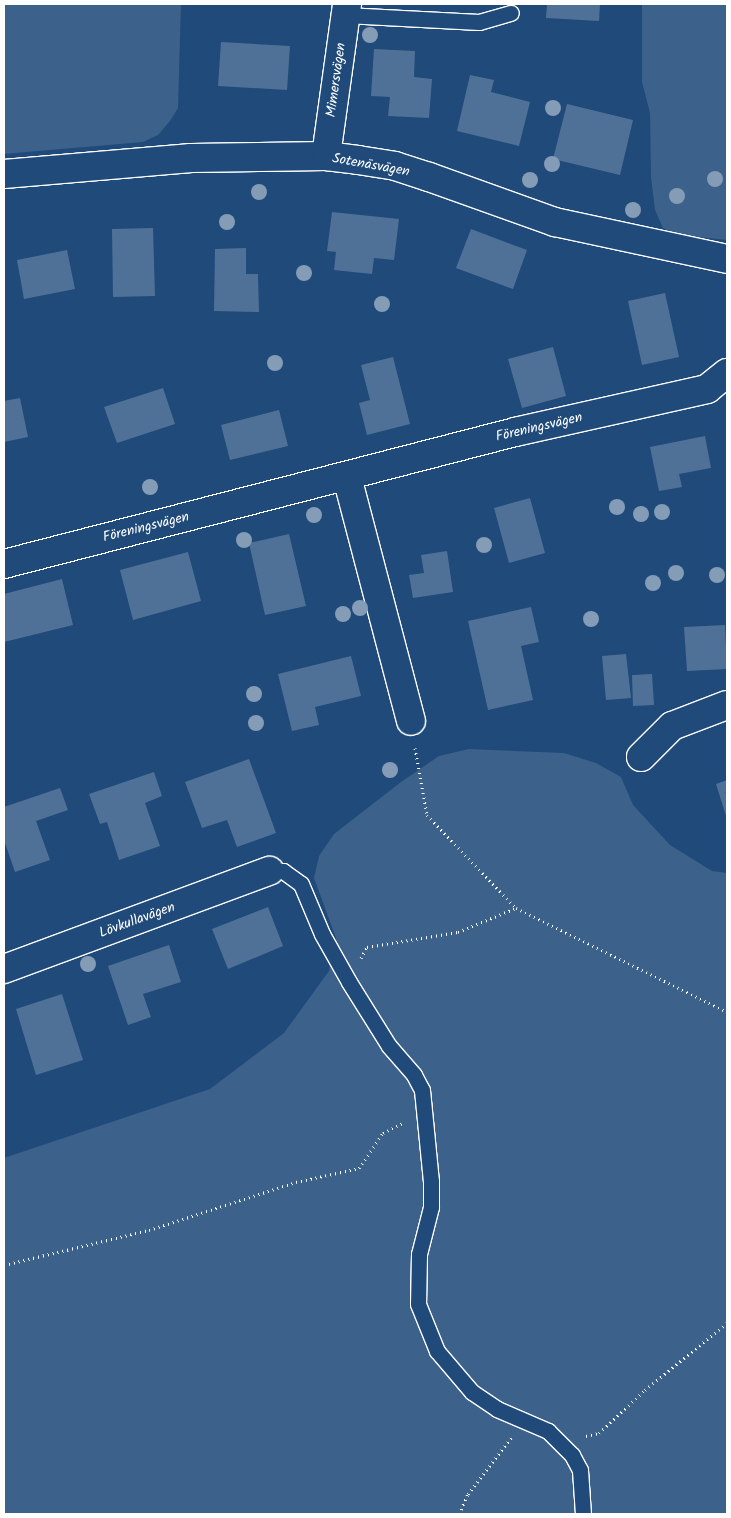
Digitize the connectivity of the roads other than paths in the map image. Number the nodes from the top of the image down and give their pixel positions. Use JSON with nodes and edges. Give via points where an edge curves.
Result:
{"nodes":[{"id":1,"x":346,"y":9,"type":"edge"},
{"id":2,"x":511,"y":13,"type":"dead end"},
{"id":3,"x":326,"y":156,"type":"junction"},
{"id":4,"x":4,"y":174,"type":"edge"},
{"id":5,"x":727,"y":259,"type":"edge"},
{"id":6,"x":727,"y":372,"type":"edge"},
{"id":7,"x":347,"y":477,"type":"junction"},
{"id":8,"x":4,"y":564,"type":"edge"},
{"id":9,"x":727,"y":705,"type":"edge"},
{"id":10,"x":411,"y":721,"type":"road end"},
{"id":11,"x":641,"y":757,"type":"dead end"},
{"id":12,"x":270,"y":871,"type":"joint"},
{"id":13,"x":4,"y":969,"type":"edge"},
{"id":14,"x":583,"y":1514,"type":"edge"}],
"edges":[{"from":1,"to":2,"type":"lane","via":[[479,22]]},
{"from":1,"to":3,"type":"street","name":"Mimersvägen"},
{"from":3,"to":4,"type":"street","name":"Sotenäsvägen","via":[[191,158]]},
{"from":3,"to":5,"type":"street","name":"Sotenäsvägen","via":[[395,166],[555,222]]},
{"from":6,"to":7,"type":"street","name":"Föreningsvägen","via":[[707,389],[515,432]]},
{"from":7,"to":8,"type":"street","name":"Föreningsvägen"},
{"from":7,"to":10,"type":"street"},
{"from":9,"to":11,"type":"street","via":[[672,726]]},
{"from":12,"to":13,"type":"street","name":"Lövkullavägen"},
{"from":12,"to":14,"type":"lane","via":[[283,871],[301,884],[322,934],[349,982],[389,1046],[414,1075],[422,1090],[431,1198],[419,1254],[418,1304],[437,1351],[457,1378],[497,1409],[548,1431],[560,1442],[580,1470]]}]}
